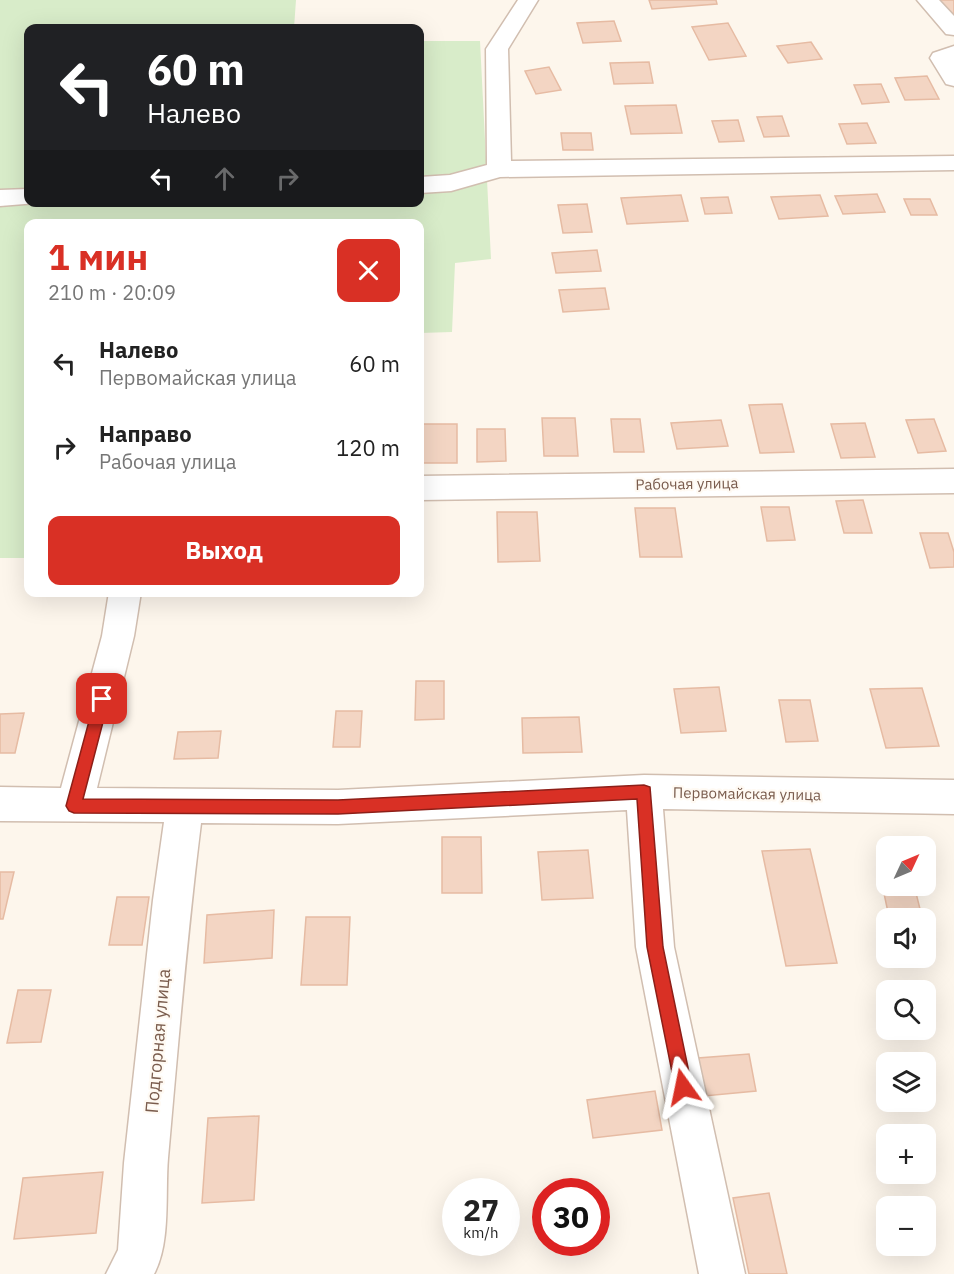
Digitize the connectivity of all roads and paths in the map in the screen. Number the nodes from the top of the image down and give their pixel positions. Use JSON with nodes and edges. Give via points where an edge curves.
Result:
{"nodes":[{"id":1,"x":528,"y":0,"type":"edge"},
{"id":2,"x":927,"y":0,"type":"edge"},
{"id":3,"x":954,"y":29,"type":"edge"},
{"id":4,"x":954,"y":53,"type":"edge"},
{"id":5,"x":954,"y":79,"type":"edge"},
{"id":6,"x":954,"y":163,"type":"edge"},
{"id":7,"x":499,"y":169,"type":"junction"},
{"id":8,"x":424,"y":185,"type":"edge"},
{"id":9,"x":24,"y":197,"type":"edge"},
{"id":10,"x":0,"y":198,"type":"edge"},
{"id":11,"x":954,"y":481,"type":"edge"},
{"id":12,"x":424,"y":488,"type":"edge"},
{"id":13,"x":124,"y":597,"type":"edge"},
{"id":14,"x":644,"y":792,"type":"junction"},
{"id":15,"x":954,"y":797,"type":"edge"},
{"id":16,"x":0,"y":804,"type":"edge"},
{"id":17,"x":74,"y":806,"type":"junction"},
{"id":18,"x":185,"y":806,"type":"junction"},
{"id":19,"x":129,"y":1274,"type":"edge"},
{"id":20,"x":722,"y":1274,"type":"edge"}],
"edges":[{"from":1,"to":7,"type":"street","via":[[497,49]]},
{"from":2,"to":3,"type":"street"},
{"from":4,"to":5,"type":"street","via":[[941,57]]},
{"from":6,"to":7,"type":"street"},
{"from":7,"to":8,"type":"street","via":[[451,183]]},
{"from":9,"to":10,"type":"street"},
{"from":11,"to":12,"type":"street","name":"Рабочая улица"},
{"from":13,"to":17,"type":"street","via":[[118,636]]},
{"from":14,"to":15,"type":"street","name":"Первомайская улица"},
{"from":14,"to":18,"type":"street","name":"Первомайская улица","via":[[338,807]]},
{"from":14,"to":20,"type":"street","via":[[655,947]]},
{"from":16,"to":17,"type":"street","name":"Первомайская улица"},
{"from":17,"to":18,"type":"street","name":"Первомайская улица"},
{"from":18,"to":19,"type":"street","name":"Подгорная улица","via":[[171,900],[140,1255]]}]}
